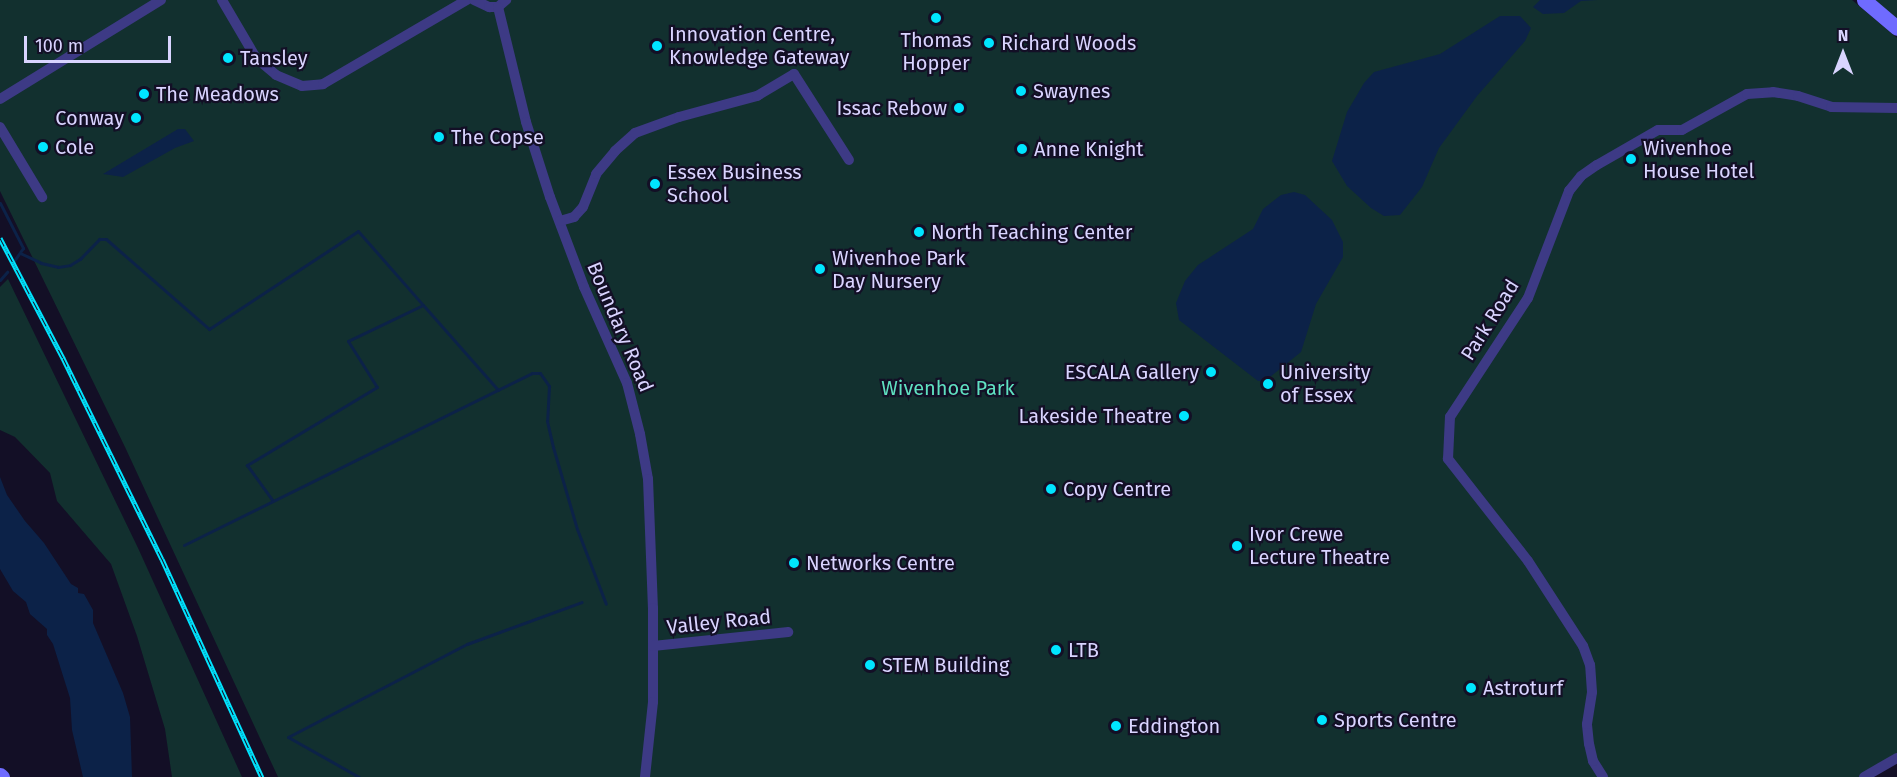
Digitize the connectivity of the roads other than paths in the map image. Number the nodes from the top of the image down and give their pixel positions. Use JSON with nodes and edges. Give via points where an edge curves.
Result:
{"nodes":[{"id":1,"x":161,"y":0,"type":"edge"},
{"id":2,"x":222,"y":0,"type":"edge"},
{"id":3,"x":467,"y":0,"type":"edge"},
{"id":4,"x":474,"y":0,"type":"edge"},
{"id":5,"x":1864,"y":0,"type":"edge"},
{"id":6,"x":502,"y":4,"type":"edge"},
{"id":7,"x":1897,"y":28,"type":"edge"},
{"id":8,"x":0,"y":99,"type":"edge"},
{"id":9,"x":1897,"y":108,"type":"edge"},
{"id":10,"x":0,"y":127,"type":"edge"},
{"id":11,"x":849,"y":160,"type":"dead end"},
{"id":12,"x":42,"y":197,"type":"dead end"},
{"id":13,"x":560,"y":221,"type":"junction"},
{"id":14,"x":788,"y":632,"type":"dead end"},
{"id":15,"x":653,"y":646,"type":"junction"},
{"id":16,"x":1897,"y":759,"type":"edge"},
{"id":17,"x":645,"y":777,"type":"edge"},
{"id":18,"x":1603,"y":777,"type":"edge"},
{"id":19,"x":1864,"y":777,"type":"edge"}],
"edges":[{"from":1,"to":8,"type":"street"},
{"from":2,"to":3,"type":"street","via":[[256,58],[276,75],[302,86],[323,84],[384,56]]},
{"from":4,"to":6,"type":"street","via":[[482,6]]},
{"from":5,"to":7,"type":"main road"},
{"from":6,"to":13,"type":"street","name":"Boundary Road","via":[[526,122]]},
{"from":9,"to":18,"type":"street","name":"Park Road","via":[[1831,107],[1773,92],[1747,94],[1682,130],[1658,130],[1581,176],[1569,190],[1528,298],[1450,417],[1448,459],[1528,561],[1583,646],[1590,665],[1592,692],[1587,724],[1589,744]]},
{"from":10,"to":12,"type":"street"},
{"from":11,"to":13,"type":"street","via":[[794,74],[757,96],[635,133],[596,174],[574,217]]},
{"from":13,"to":15,"type":"street","name":"Boundary Road","via":[[634,405],[648,479]]},
{"from":14,"to":15,"type":"street","name":"Valley Road"},
{"from":15,"to":17,"type":"street","name":"Boundary Road","via":[[653,702]]},
{"from":16,"to":19,"type":"street"}]}
